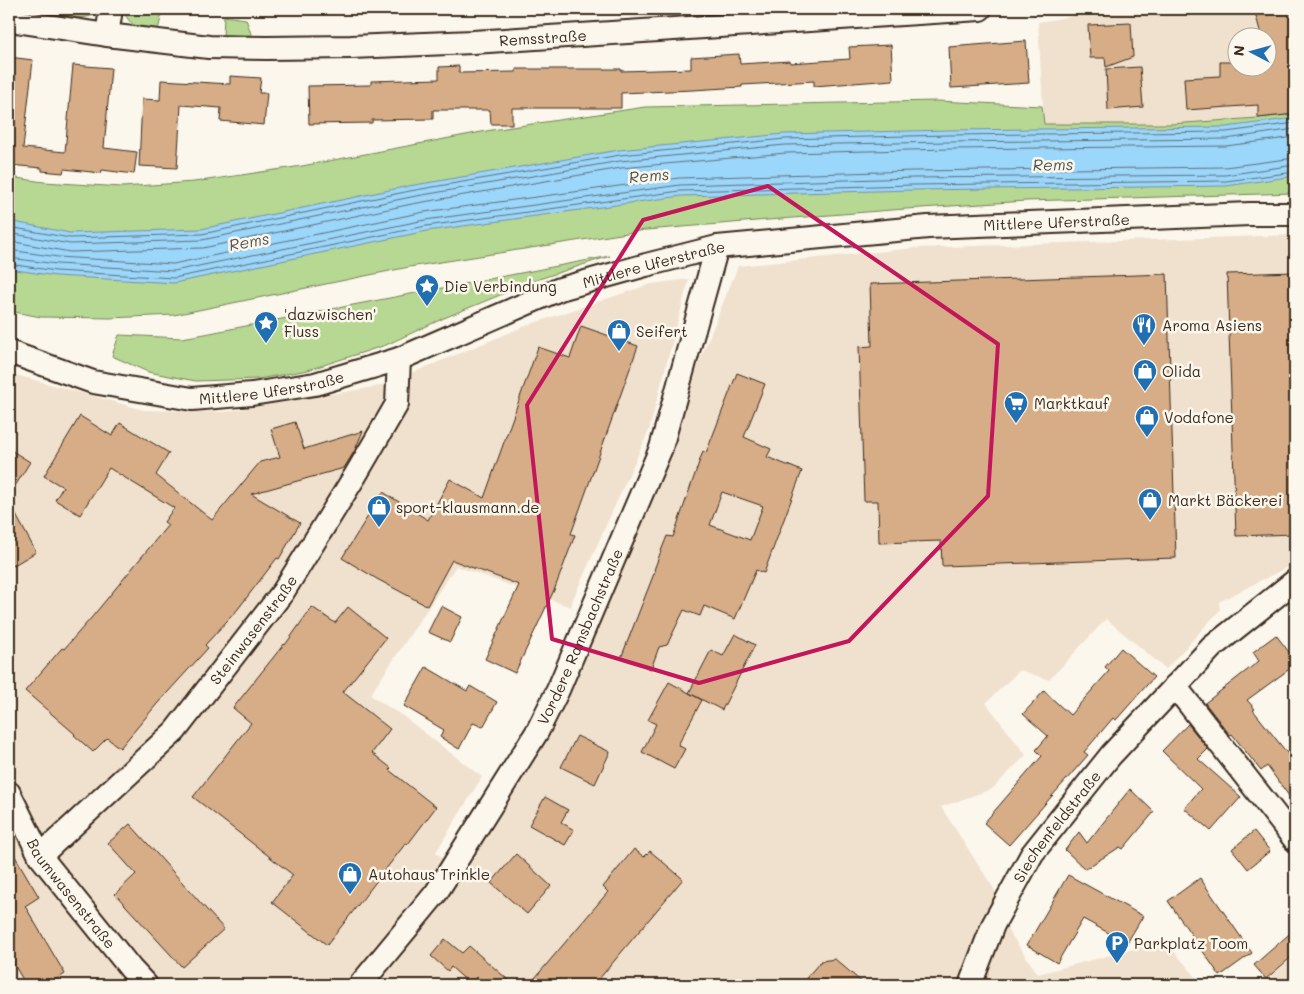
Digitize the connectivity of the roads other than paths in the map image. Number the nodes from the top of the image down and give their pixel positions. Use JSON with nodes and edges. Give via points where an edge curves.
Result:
{"nodes":[{"id":1,"x":111,"y":9,"type":"edge"},
{"id":2,"x":980,"y":9,"type":"edge"},
{"id":3,"x":9,"y":20,"type":"edge"},
{"id":4,"x":107,"y":35,"type":"junction"},
{"id":5,"x":1295,"y":214,"type":"edge"},
{"id":6,"x":717,"y":247,"type":"junction"},
{"id":7,"x":9,"y":352,"type":"edge"},
{"id":8,"x":399,"y":359,"type":"junction"},
{"id":9,"x":1295,"y":581,"type":"edge"},
{"id":10,"x":1175,"y":686,"type":"junction"},
{"id":11,"x":9,"y":794,"type":"edge"},
{"id":12,"x":1295,"y":840,"type":"edge"},
{"id":13,"x":40,"y":856,"type":"junction"},
{"id":14,"x":146,"y":985,"type":"edge"},
{"id":15,"x":360,"y":985,"type":"edge"},
{"id":16,"x":970,"y":985,"type":"edge"}],
"edges":[{"from":1,"to":4,"type":"street"},
{"from":2,"to":4,"type":"street","name":"Remsstraße","via":[[351,47],[209,47]]},
{"from":3,"to":4,"type":"street","name":"Remsstraße"},
{"from":5,"to":6,"type":"street","name":"Mittlere Uferstraße","via":[[928,227]]},
{"from":6,"to":8,"type":"street","name":"Mittlere Uferstraße","via":[[560,289]]},
{"from":6,"to":15,"type":"street","name":"Vordere Ramsbachstraße","via":[[661,448],[558,690],[537,732],[436,892]]},
{"from":7,"to":8,"type":"street","name":"Mittlere Uferstraße","via":[[93,382],[192,399],[316,384]]},
{"from":8,"to":13,"type":"street","name":"Steinwasenstraße","via":[[397,404],[283,592],[175,732]]},
{"from":9,"to":10,"type":"street","name":"Siechenfeldstraße","via":[[1212,647]]},
{"from":10,"to":12,"type":"street"},
{"from":10,"to":16,"type":"street","name":"Siechenfeldstraße","via":[[1111,755],[1032,854],[993,926]]},
{"from":11,"to":13,"type":"street","name":"Baumwasenstraße"},
{"from":13,"to":14,"type":"street","name":"Baumwasenstraße"}]}
